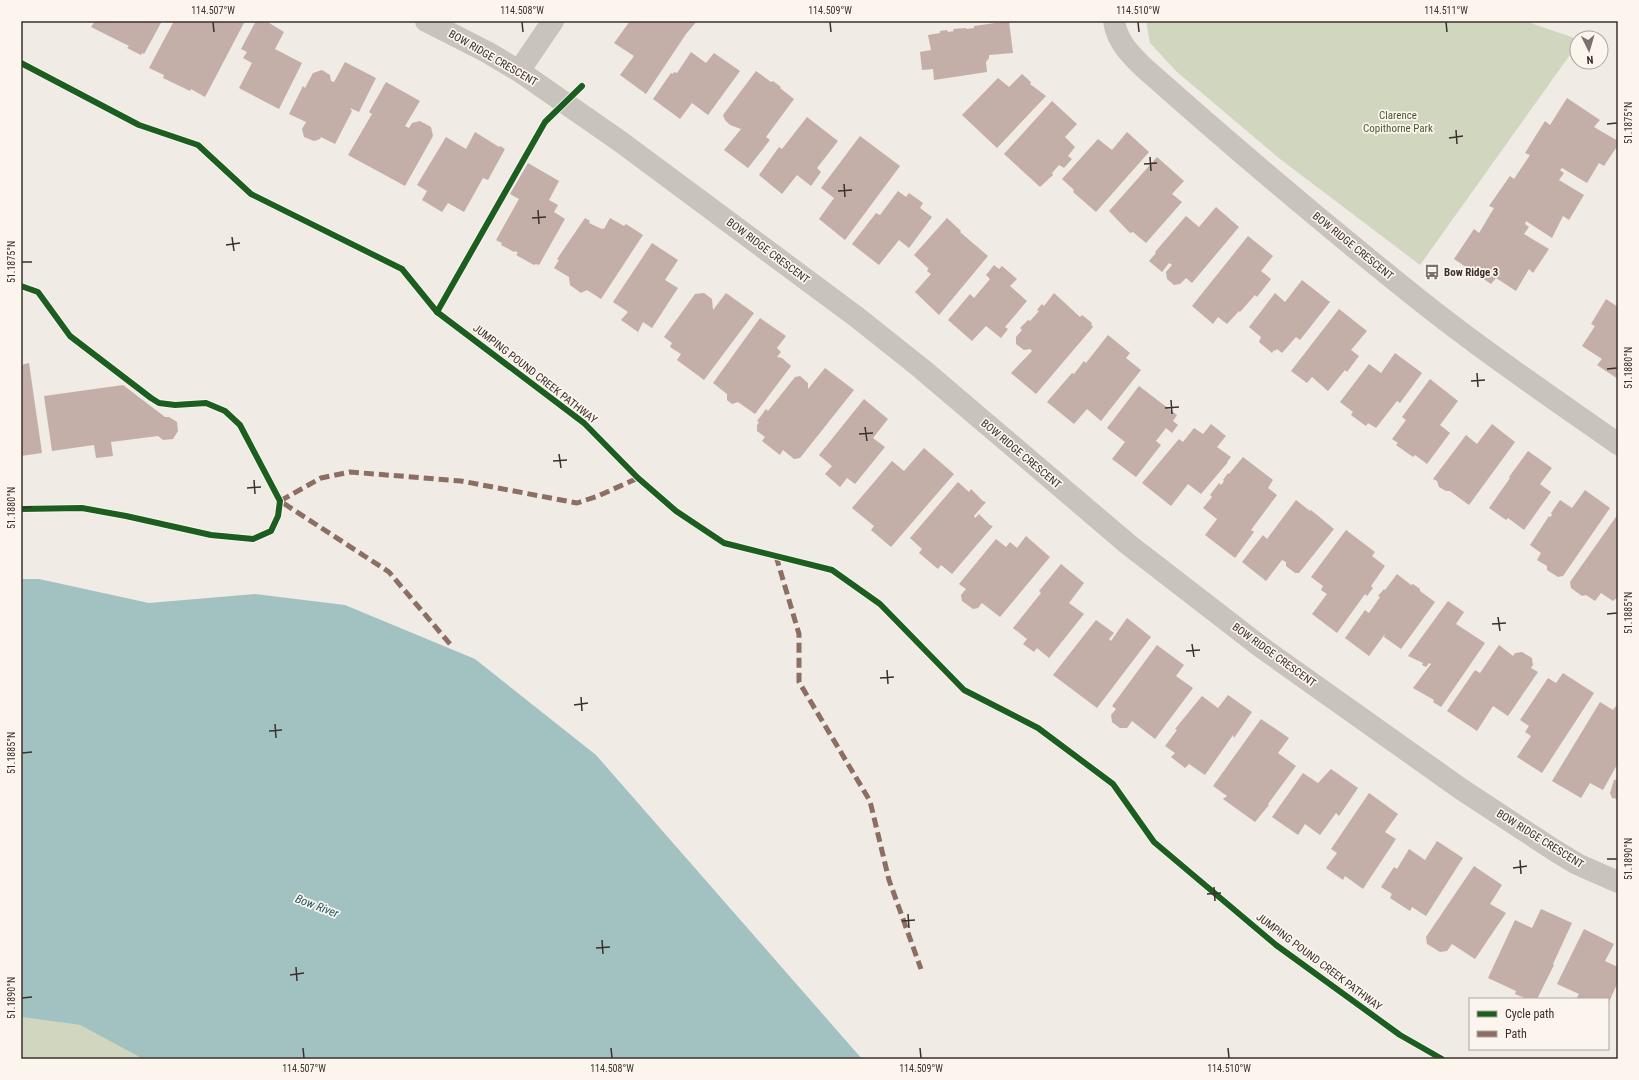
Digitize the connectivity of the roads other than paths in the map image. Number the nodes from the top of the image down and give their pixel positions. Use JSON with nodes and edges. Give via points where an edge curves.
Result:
{"nodes":[{"id":1,"x":426,"y":21,"type":"edge"},
{"id":2,"x":553,"y":21,"type":"edge"},
{"id":3,"x":1114,"y":21,"type":"edge"},
{"id":4,"x":519,"y":71,"type":"junction"},
{"id":5,"x":1618,"y":444,"type":"edge"},
{"id":6,"x":1618,"y":882,"type":"edge"}],
"edges":[{"from":1,"to":4,"type":"street","name":"BOW RIDGE CRESCENT"},
{"from":2,"to":4,"type":"street"},
{"from":3,"to":5,"type":"street","name":"BOW RIDGE CRESCENT","via":[[1119,40],[1142,66],[1326,224],[1419,300]]},
{"from":4,"to":6,"type":"street","name":"BOW RIDGE CRESCENT","via":[[621,142],[858,318],[1129,545],[1261,646],[1461,789],[1547,846],[1577,864]]}]}
